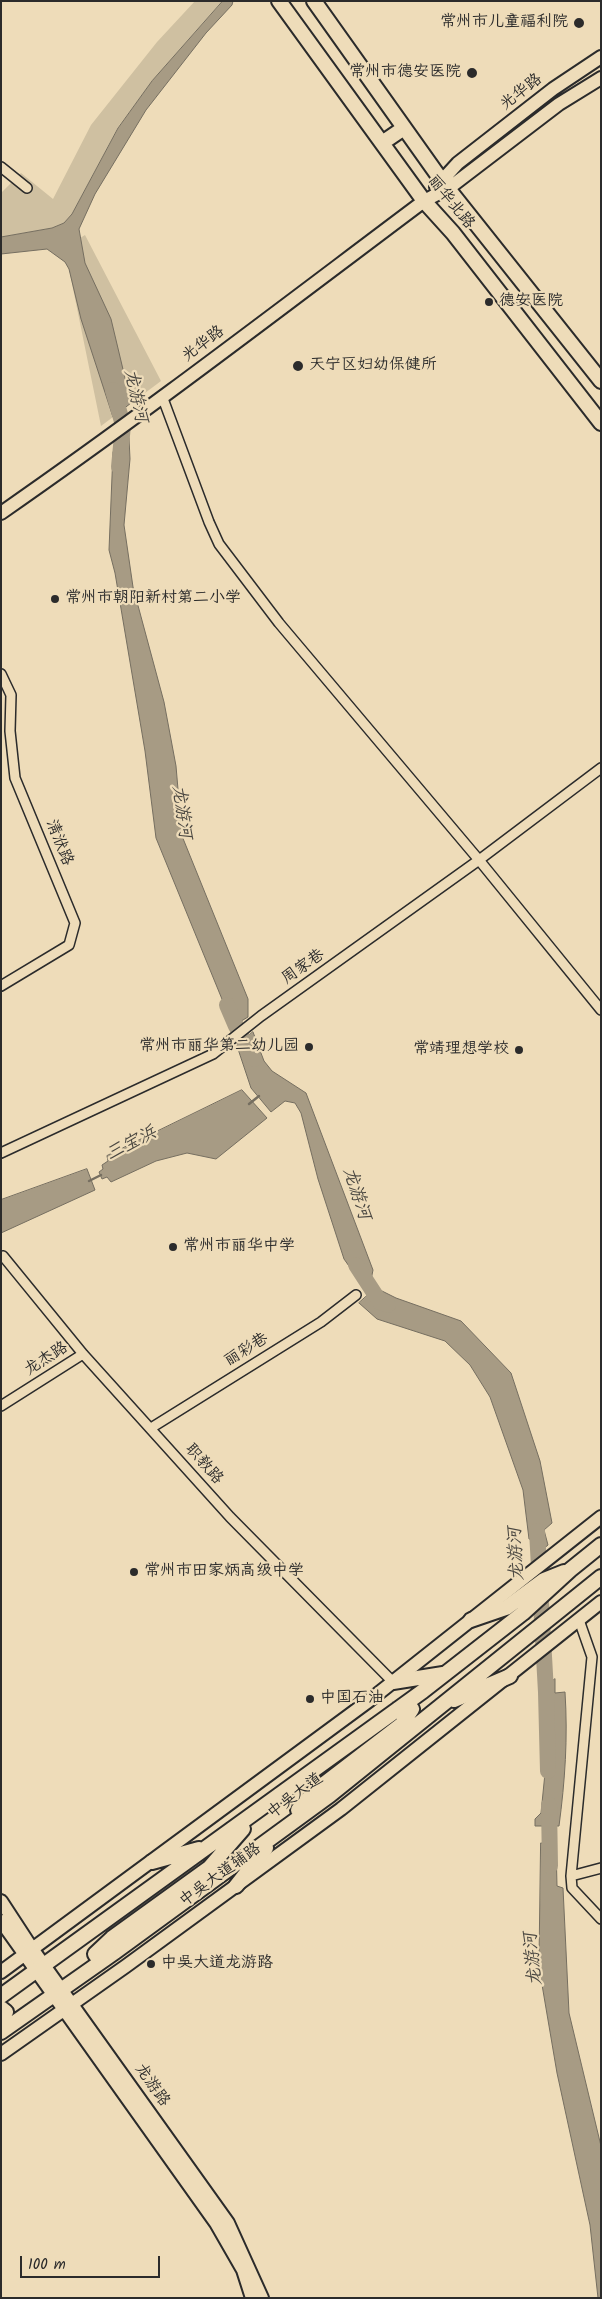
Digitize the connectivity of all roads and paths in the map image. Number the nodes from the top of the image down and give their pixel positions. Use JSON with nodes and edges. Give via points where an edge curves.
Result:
{"nodes":[{"id":1,"x":279,"y":1,"type":"edge"},
{"id":2,"x":314,"y":1,"type":"edge"},
{"id":3,"x":601,"y":57,"type":"edge"},
{"id":4,"x":601,"y":78,"type":"edge"},
{"id":5,"x":404,"y":128,"type":"junction"},
{"id":6,"x":382,"y":143,"type":"junction"},
{"id":7,"x":1,"y":167,"type":"edge"},
{"id":8,"x":445,"y":185,"type":"junction"},
{"id":9,"x":27,"y":188,"type":"dead end"},
{"id":10,"x":424,"y":201,"type":"junction"},
{"id":11,"x":601,"y":381,"type":"edge"},
{"id":12,"x":162,"y":396,"type":"junction"},
{"id":13,"x":601,"y":423,"type":"edge"},
{"id":14,"x":1,"y":513,"type":"edge"},
{"id":15,"x":1,"y":674,"type":"edge"},
{"id":16,"x":601,"y":768,"type":"edge"},
{"id":17,"x":480,"y":860,"type":"junction"},
{"id":18,"x":1,"y":986,"type":"edge"},
{"id":19,"x":601,"y":1010,"type":"edge"},
{"id":20,"x":1,"y":1153,"type":"edge"},
{"id":21,"x":2,"y":1256,"type":"dead end"},
{"id":22,"x":356,"y":1295,"type":"dead end"},
{"id":23,"x":83,"y":1354,"type":"junction"},
{"id":24,"x":1,"y":1406,"type":"edge"},
{"id":25,"x":151,"y":1428,"type":"junction"},
{"id":26,"x":601,"y":1517,"type":"edge"},
{"id":27,"x":601,"y":1545,"type":"edge"},
{"id":28,"x":570,"y":1570,"type":"junction"},
{"id":29,"x":601,"y":1577,"type":"edge"},
{"id":30,"x":601,"y":1602,"type":"edge"},
{"id":31,"x":523,"y":1613,"type":"junction"},
{"id":32,"x":471,"y":1620,"type":"junction"},
{"id":33,"x":578,"y":1620,"type":"junction"},
{"id":34,"x":444,"y":1674,"type":"junction"},
{"id":35,"x":510,"y":1676,"type":"junction"},
{"id":36,"x":393,"y":1682,"type":"junction"},
{"id":37,"x":466,"y":1684,"type":"junction"},
{"id":38,"x":440,"y":1706,"type":"junction"},
{"id":39,"x":397,"y":1709,"type":"junction"},
{"id":40,"x":260,"y":1809,"type":"junction"},
{"id":41,"x":279,"y":1832,"type":"junction"},
{"id":42,"x":209,"y":1846,"type":"junction"},
{"id":43,"x":152,"y":1862,"type":"junction"},
{"id":44,"x":601,"y":1868,"type":"edge"},
{"id":45,"x":570,"y":1876,"type":"junction"},
{"id":46,"x":236,"y":1886,"type":"junction"},
{"id":47,"x":1,"y":1901,"type":"edge"},
{"id":48,"x":601,"y":1919,"type":"edge"},
{"id":49,"x":1,"y":1921,"type":"edge"},
{"id":50,"x":116,"y":1952,"type":"junction"},
{"id":51,"x":29,"y":1953,"type":"junction"},
{"id":52,"x":40,"y":1968,"type":"junction"},
{"id":53,"x":1,"y":1972,"type":"edge"},
{"id":54,"x":58,"y":1992,"type":"junction"},
{"id":55,"x":1,"y":1996,"type":"edge"},
{"id":56,"x":69,"y":2007,"type":"junction"},
{"id":57,"x":1,"y":2008,"type":"edge"},
{"id":58,"x":1,"y":2019,"type":"edge"},
{"id":59,"x":1,"y":2032,"type":"edge"},
{"id":60,"x":1,"y":2054,"type":"edge"},
{"id":61,"x":253,"y":2294,"type":"edge"}],
"edges":[{"from":1,"to":6,"type":"main road","name":"丽华北路"},
{"from":2,"to":5,"type":"main road","name":"丽华北路"},
{"from":3,"to":8,"type":"main road","name":"光华路","via":[[553,89],[458,163]]},
{"from":4,"to":8,"type":"main road","name":"光华路"},
{"from":5,"to":6,"type":"main road"},
{"from":5,"to":8,"type":"main road","name":"丽华北路"},
{"from":6,"to":10,"type":"main road","name":"丽华北路"},
{"from":7,"to":9,"type":"street"},
{"from":8,"to":10,"type":"main road","name":"光华路"},
{"from":8,"to":11,"type":"main road","name":"丽华北路"},
{"from":10,"to":12,"type":"main road","name":"光华路"},
{"from":10,"to":13,"type":"main road","name":"丽华北路","via":[[453,233]]},
{"from":12,"to":14,"type":"main road","name":"光华路","via":[[104,442]]},
{"from":12,"to":17,"type":"street","via":[[220,544],[279,623]]},
{"from":15,"to":18,"type":"street","name":"清洑路","via":[[11,695],[10,731],[15,778],[75,922],[69,945]]},
{"from":16,"to":17,"type":"street","name":"周家巷"},
{"from":17,"to":19,"type":"street"},
{"from":17,"to":20,"type":"street","name":"周家巷","via":[[261,1016],[213,1054]]},
{"from":21,"to":23,"type":"street","name":"职教路"},
{"from":22,"to":25,"type":"street","name":"丽彩巷","via":[[321,1322]]},
{"from":23,"to":24,"type":"street","name":"龙杰路"},
{"from":23,"to":25,"type":"street","name":"职教路"},
{"from":25,"to":36,"type":"street","name":"职教路","via":[[230,1517]]},
{"from":26,"to":32,"type":"main road"},
{"from":27,"to":28,"type":"main road","name":"中吴大道"},
{"from":28,"to":31,"type":"main road","name":"中吴大道"},
{"from":28,"to":32,"type":"main road","via":[[544,1580],[506,1608]]},
{"from":29,"to":37,"type":"main road","name":"中吴大道"},
{"from":30,"to":33,"type":"main road"},
{"from":31,"to":34,"type":"main road","name":"中吴大道"},
{"from":31,"to":37,"type":"main road","via":[[493,1645],[456,1675],[451,1684],[454,1687]]},
{"from":32,"to":36,"type":"main road"},
{"from":33,"to":35,"type":"main road","name":"中吴大道辅路"},
{"from":33,"to":45,"type":"street","via":[[592,1657]]},
{"from":34,"to":36,"type":"main road"},
{"from":34,"to":39,"type":"main road","name":"中吴大道"},
{"from":35,"to":38,"type":"main road"},
{"from":35,"to":46,"type":"main road","name":"中吴大道辅路","via":[[341,1809]]},
{"from":36,"to":43,"type":"main road"},
{"from":37,"to":38,"type":"main road","name":"中吴大道"},
{"from":38,"to":41,"type":"main road","name":"中吴大道"},
{"from":39,"to":40,"type":"main road","name":"中吴大道"},
{"from":39,"to":41,"type":"main road","via":[[409,1706],[412,1709],[402,1724],[316,1790]]},
{"from":40,"to":42,"type":"main road","name":"中吴大道"},
{"from":40,"to":50,"type":"main road","via":[[209,1868],[112,1938],[95,1954],[98,1958]]},
{"from":41,"to":46,"type":"main road"},
{"from":41,"to":50,"type":"main road","name":"中吴大道"},
{"from":42,"to":43,"type":"main road"},
{"from":42,"to":52,"type":"main road","name":"中吴大道"},
{"from":43,"to":51,"type":"main road"},
{"from":44,"to":45,"type":"street"},
{"from":45,"to":48,"type":"street","via":[[572,1888]]},
{"from":46,"to":56,"type":"main road","name":"中吴大道辅路"},
{"from":47,"to":51,"type":"main road","name":"龙游路"},
{"from":49,"to":51,"type":"main road","name":"龙游路"},
{"from":50,"to":54,"type":"main road","name":"中吴大道"},
{"from":51,"to":52,"type":"main road","name":"龙游路"},
{"from":51,"to":53,"type":"main road"},
{"from":52,"to":54,"type":"main road","name":"龙游路"},
{"from":52,"to":55,"type":"main road","name":"中吴大道"},
{"from":54,"to":56,"type":"main road","name":"龙游路"},
{"from":54,"to":59,"type":"main road","name":"中吴大道"},
{"from":56,"to":60,"type":"main road","name":"中吴大道辅路"},
{"from":56,"to":61,"type":"main road","name":"龙游路","via":[[216,2223]]},
{"from":57,"to":58,"type":"main road","via":[[6,2012]]}]}
